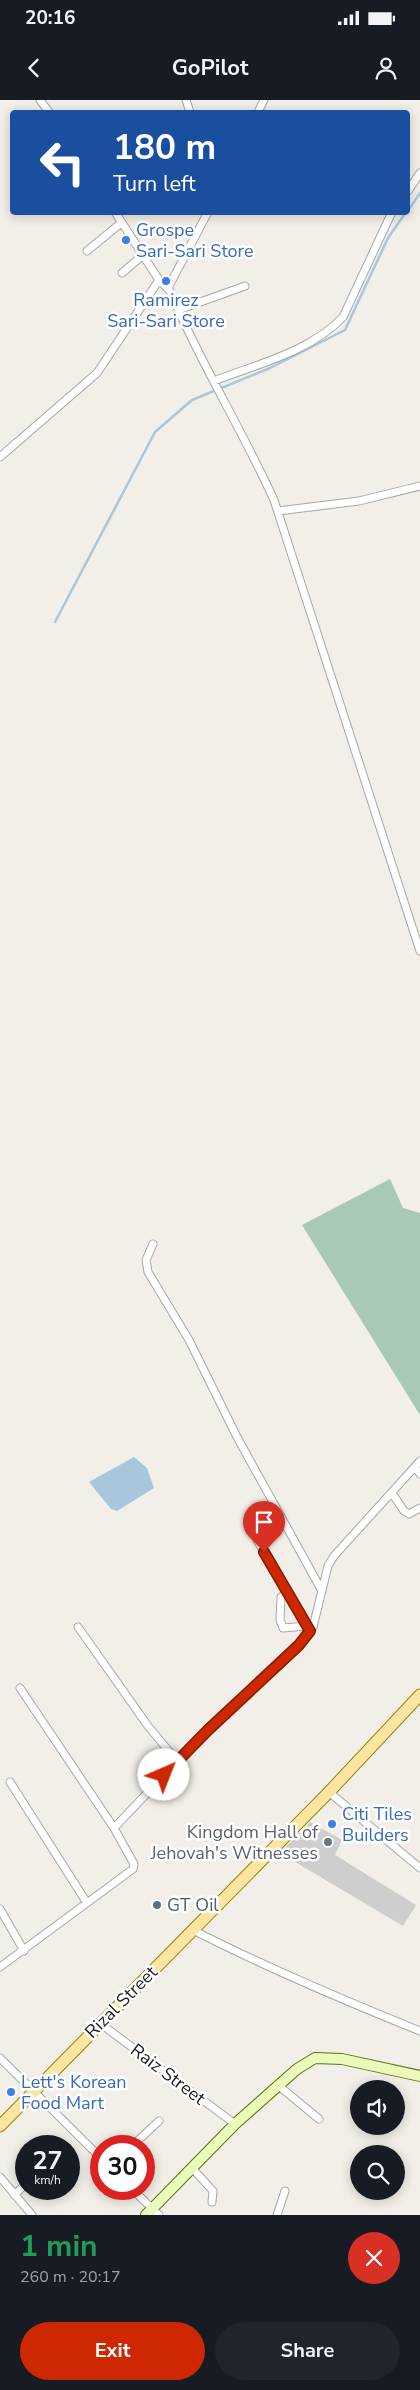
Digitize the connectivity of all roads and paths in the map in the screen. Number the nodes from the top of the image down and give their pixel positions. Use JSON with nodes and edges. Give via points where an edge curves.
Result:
{"nodes":[{"id":1,"x":420,"y":174,"type":"edge"},
{"id":2,"x":410,"y":188,"type":"edge"},
{"id":3,"x":117,"y":215,"type":"edge"},
{"id":4,"x":206,"y":215,"type":"edge"},
{"id":5,"x":391,"y":215,"type":"edge"},
{"id":6,"x":121,"y":222,"type":"junction"},
{"id":7,"x":87,"y":251,"type":"dead end"},
{"id":8,"x":143,"y":255,"type":"junction"},
{"id":9,"x":122,"y":273,"type":"dead end"},
{"id":10,"x":159,"y":280,"type":"junction"},
{"id":11,"x":245,"y":286,"type":"dead end"},
{"id":12,"x":168,"y":288,"type":"junction"},
{"id":13,"x":178,"y":310,"type":"junction"},
{"id":14,"x":214,"y":381,"type":"junction"},
{"id":15,"x":0,"y":457,"type":"edge"},
{"id":16,"x":420,"y":486,"type":"edge"},
{"id":17,"x":278,"y":511,"type":"junction"},
{"id":18,"x":420,"y":951,"type":"edge"},
{"id":19,"x":153,"y":1244,"type":"dead end"},
{"id":20,"x":417,"y":1464,"type":"edge"},
{"id":21,"x":420,"y":1474,"type":"edge"},
{"id":22,"x":392,"y":1492,"type":"junction"},
{"id":23,"x":420,"y":1508,"type":"edge"},
{"id":24,"x":257,"y":1540,"type":"dead end"},
{"id":25,"x":322,"y":1591,"type":"junction"},
{"id":26,"x":288,"y":1592,"type":"junction"},
{"id":27,"x":78,"y":1627,"type":"dead end"},
{"id":28,"x":308,"y":1629,"type":"junction"},
{"id":29,"x":20,"y":1688,"type":"dead end"},
{"id":30,"x":420,"y":1694,"type":"edge"},
{"id":31,"x":177,"y":1761,"type":"junction"},
{"id":32,"x":10,"y":1782,"type":"dead end"},
{"id":33,"x":329,"y":1792,"type":"junction"},
{"id":34,"x":114,"y":1828,"type":"junction"},
{"id":35,"x":420,"y":1868,"type":"edge"},
{"id":36,"x":87,"y":1903,"type":"junction"},
{"id":37,"x":0,"y":1909,"type":"edge"},
{"id":38,"x":193,"y":1930,"type":"junction"},
{"id":39,"x":24,"y":1950,"type":"junction"},
{"id":40,"x":0,"y":1966,"type":"edge"},
{"id":41,"x":101,"y":2024,"type":"junction"},
{"id":42,"x":420,"y":2031,"type":"edge"},
{"id":43,"x":0,"y":2058,"type":"edge"},
{"id":44,"x":420,"y":2076,"type":"edge"},
{"id":45,"x":279,"y":2086,"type":"junction"},
{"id":46,"x":34,"y":2091,"type":"junction"},
{"id":47,"x":319,"y":2120,"type":"dead end"},
{"id":48,"x":159,"y":2121,"type":"dead end"},
{"id":49,"x":235,"y":2124,"type":"junction"},
{"id":50,"x":0,"y":2126,"type":"edge"},
{"id":51,"x":144,"y":2135,"type":"edge"},
{"id":52,"x":90,"y":2147,"type":"edge"},
{"id":53,"x":192,"y":2168,"type":"junction"},
{"id":54,"x":0,"y":2177,"type":"edge"},
{"id":55,"x":285,"y":2191,"type":"dead end"},
{"id":56,"x":14,"y":2195,"type":"joint"},
{"id":57,"x":142,"y":2200,"type":"edge"},
{"id":58,"x":212,"y":2202,"type":"dead end"},
{"id":59,"x":153,"y":2213,"type":"edge"},
{"id":60,"x":32,"y":2215,"type":"edge"},
{"id":61,"x":277,"y":2215,"type":"edge"}],
"edges":[{"from":1,"to":2,"type":"street"},
{"from":3,"to":6,"type":"street"},
{"from":4,"to":12,"type":"street"},
{"from":5,"to":14,"type":"street","via":[[343,317],[326,334],[302,347]]},
{"from":6,"to":7,"type":"street"},
{"from":6,"to":8,"type":"street"},
{"from":8,"to":9,"type":"street"},
{"from":8,"to":10,"type":"street"},
{"from":10,"to":12,"type":"street"},
{"from":10,"to":15,"type":"street","via":[[97,373]]},
{"from":11,"to":13,"type":"street"},
{"from":12,"to":13,"type":"street"},
{"from":13,"to":14,"type":"street"},
{"from":14,"to":17,"type":"street","via":[[257,462]]},
{"from":16,"to":17,"type":"street","via":[[359,501]]},
{"from":17,"to":18,"type":"street"},
{"from":19,"to":25,"type":"street","via":[[146,1260],[148,1272],[189,1340],[237,1437]]},
{"from":20,"to":21,"type":"street"},
{"from":20,"to":22,"type":"street"},
{"from":22,"to":23,"type":"street","via":[[409,1514]]},
{"from":22,"to":25,"type":"street","via":[[334,1556]]},
{"from":24,"to":26,"type":"street"},
{"from":25,"to":28,"type":"street"},
{"from":26,"to":28,"type":"street"},
{"from":26,"to":28,"type":"street","via":[[280,1602],[282,1628]]},
{"from":27,"to":31,"type":"street","via":[[112,1678]]},
{"from":28,"to":31,"type":"street","via":[[299,1645]]},
{"from":29,"to":34,"type":"street"},
{"from":30,"to":33,"type":"main road","name":"Rizal Street"},
{"from":31,"to":34,"type":"street"},
{"from":32,"to":36,"type":"street"},
{"from":33,"to":35,"type":"street"},
{"from":33,"to":38,"type":"main road","name":"Rizal Street"},
{"from":34,"to":36,"type":"street","via":[[135,1866]]},
{"from":36,"to":39,"type":"street"},
{"from":37,"to":39,"type":"street"},
{"from":38,"to":41,"type":"main road","name":"Rizal Street"},
{"from":38,"to":42,"type":"street","via":[[307,1985]]},
{"from":39,"to":40,"type":"street"},
{"from":41,"to":46,"type":"main road","name":"Rizal Street"},
{"from":41,"to":49,"type":"street","name":"Raiz Street"},
{"from":43,"to":46,"type":"street"},
{"from":44,"to":45,"type":"main road","via":[[342,2058],[316,2058]]},
{"from":45,"to":47,"type":"street"},
{"from":45,"to":49,"type":"main road"},
{"from":46,"to":50,"type":"main road","name":"Rizal Street"},
{"from":46,"to":52,"type":"street"},
{"from":48,"to":51,"type":"street"},
{"from":49,"to":53,"type":"main road"},
{"from":53,"to":58,"type":"street","via":[[213,2190]]},
{"from":53,"to":59,"type":"main road"},
{"from":54,"to":56,"type":"street"},
{"from":55,"to":61,"type":"street"},
{"from":56,"to":60,"type":"street"},
{"from":57,"to":59,"type":"street"}]}
